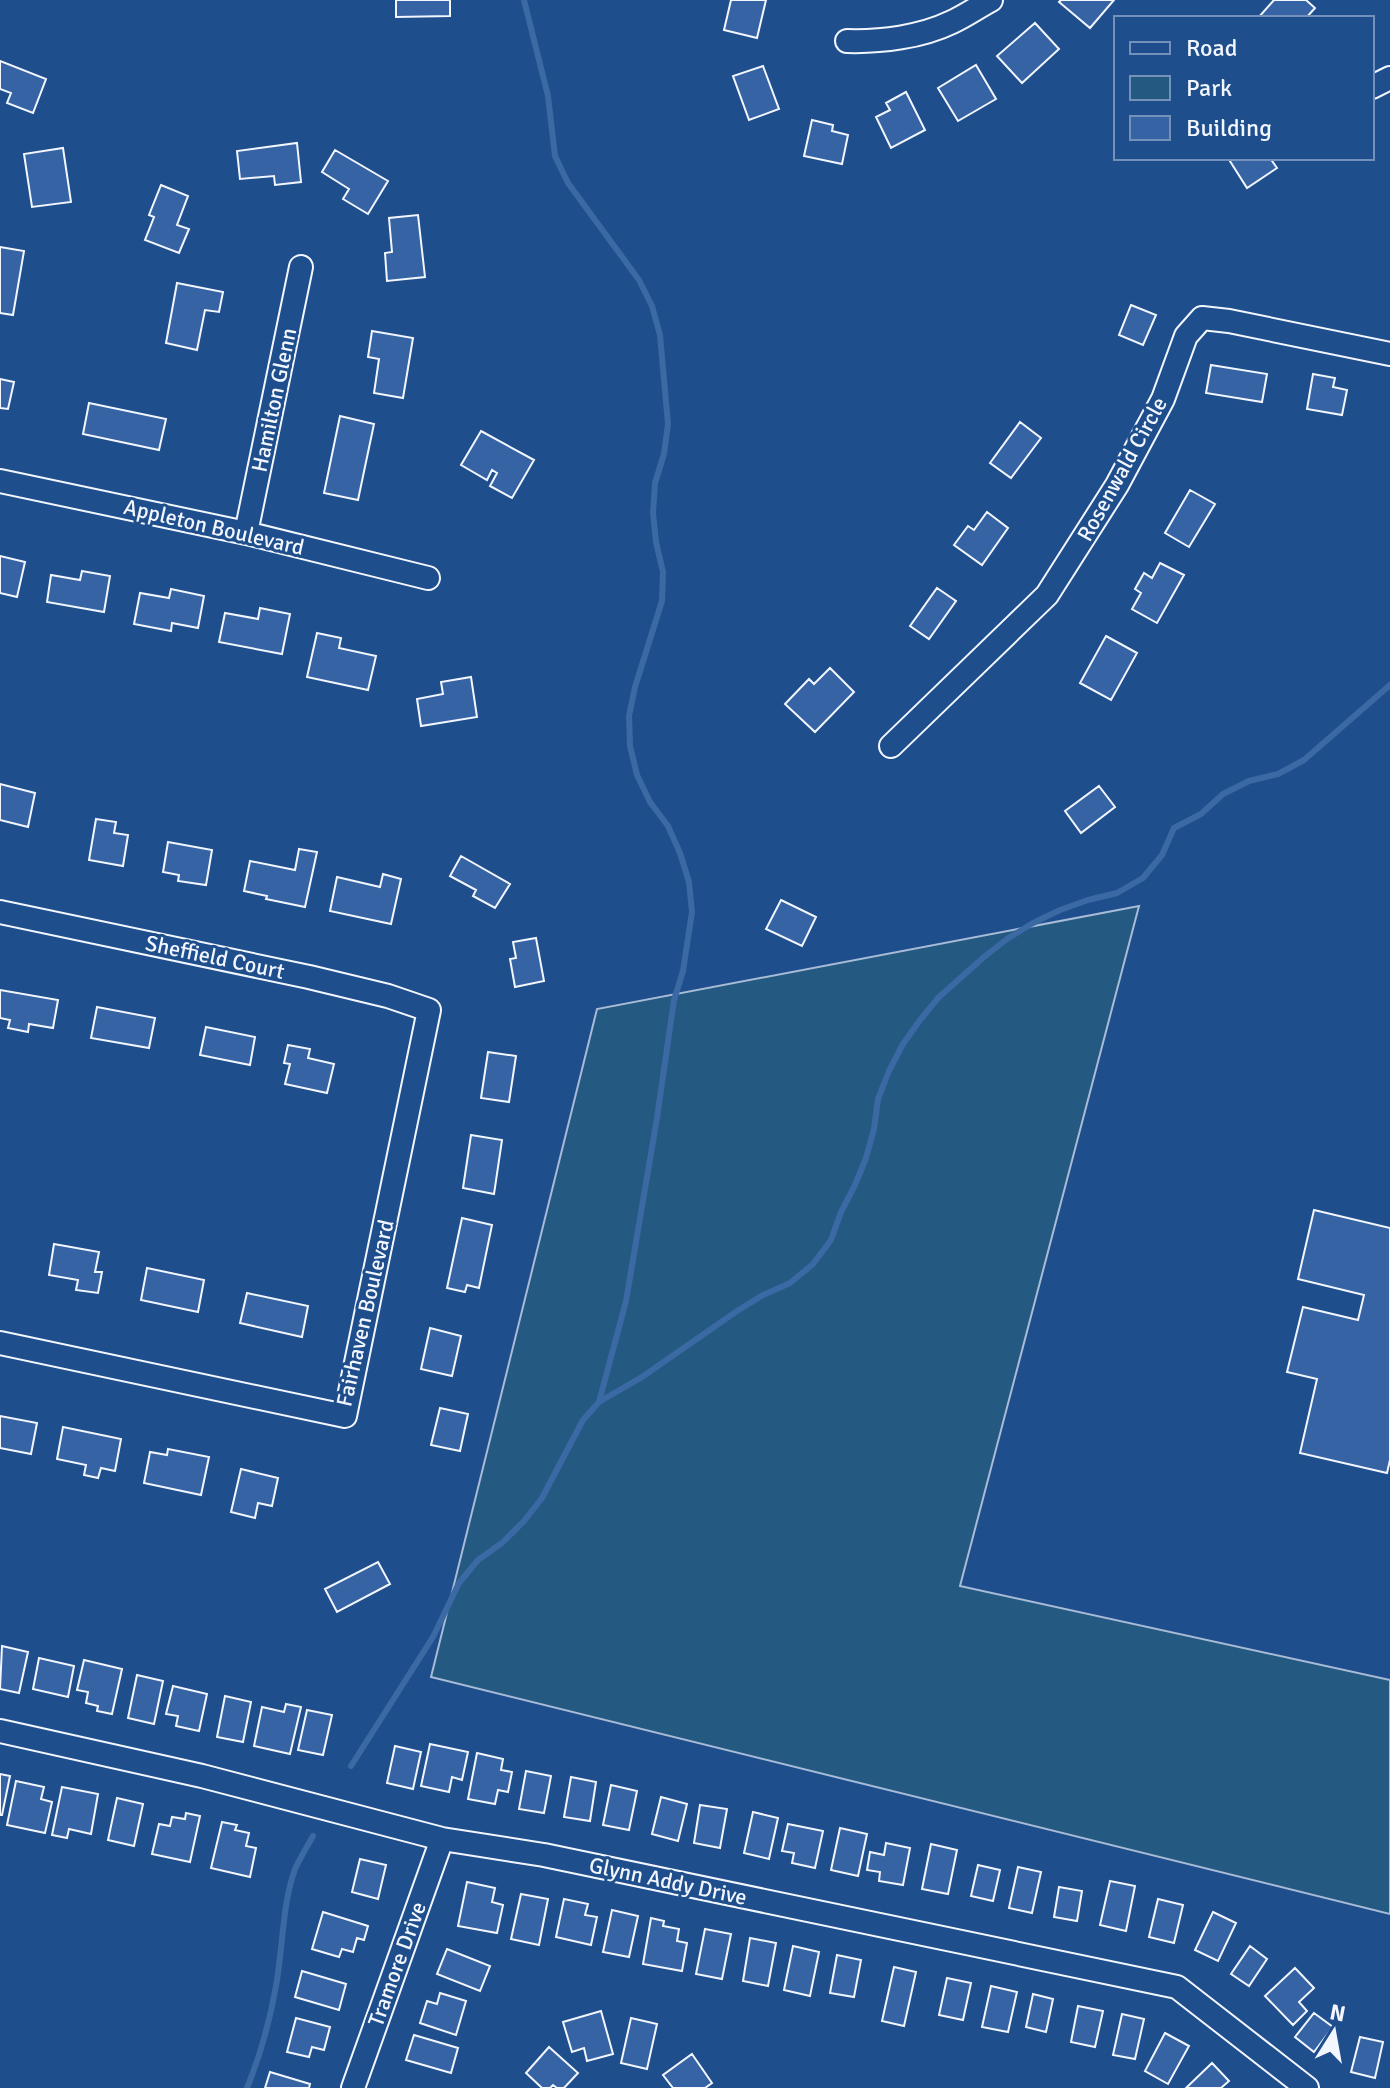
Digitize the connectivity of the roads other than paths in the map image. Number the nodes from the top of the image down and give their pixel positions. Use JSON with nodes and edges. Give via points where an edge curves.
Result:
{"nodes":[{"id":1,"x":991,"y":0,"type":"edge"},
{"id":2,"x":847,"y":41,"type":"dead end"},
{"id":3,"x":301,"y":267,"type":"dead end"},
{"id":4,"x":1390,"y":354,"type":"edge"},
{"id":5,"x":0,"y":481,"type":"edge"},
{"id":6,"x":246,"y":533,"type":"junction"},
{"id":7,"x":428,"y":578,"type":"dead end"},
{"id":8,"x":891,"y":746,"type":"dead end"},
{"id":9,"x":0,"y":912,"type":"edge"},
{"id":10,"x":429,"y":1010,"type":"joint"},
{"id":11,"x":0,"y":1343,"type":"edge"},
{"id":12,"x":0,"y":1731,"type":"edge"},
{"id":13,"x":442,"y":1839,"type":"junction"},
{"id":14,"x":353,"y":2088,"type":"edge"},
{"id":15,"x":1307,"y":2088,"type":"edge"}],
"edges":[{"from":1,"to":2,"type":"street","via":[[951,23],[906,37]]},
{"from":3,"to":6,"type":"street","name":"Hamilton Glenn"},
{"from":4,"to":8,"type":"street","name":"Rosenwald Circle","via":[[1202,318],[1186,336],[1163,399],[1117,485],[1047,595]]},
{"from":5,"to":6,"type":"street","name":"Appleton Boulevard"},
{"from":6,"to":7,"type":"street","name":"Appleton Boulevard"},
{"from":9,"to":10,"type":"street","name":"Sheffield Court","via":[[309,977]]},
{"from":10,"to":11,"type":"street","name":"Fairhaven Boulevard","via":[[345,1416]]},
{"from":12,"to":13,"type":"street","name":"Glynn Addy Drive","via":[[202,1776]]},
{"from":13,"to":14,"type":"street","name":"Tramore Drive"},
{"from":13,"to":15,"type":"street","name":"Glynn Addy Drive","via":[[544,1855],[1177,1987]]}]}
